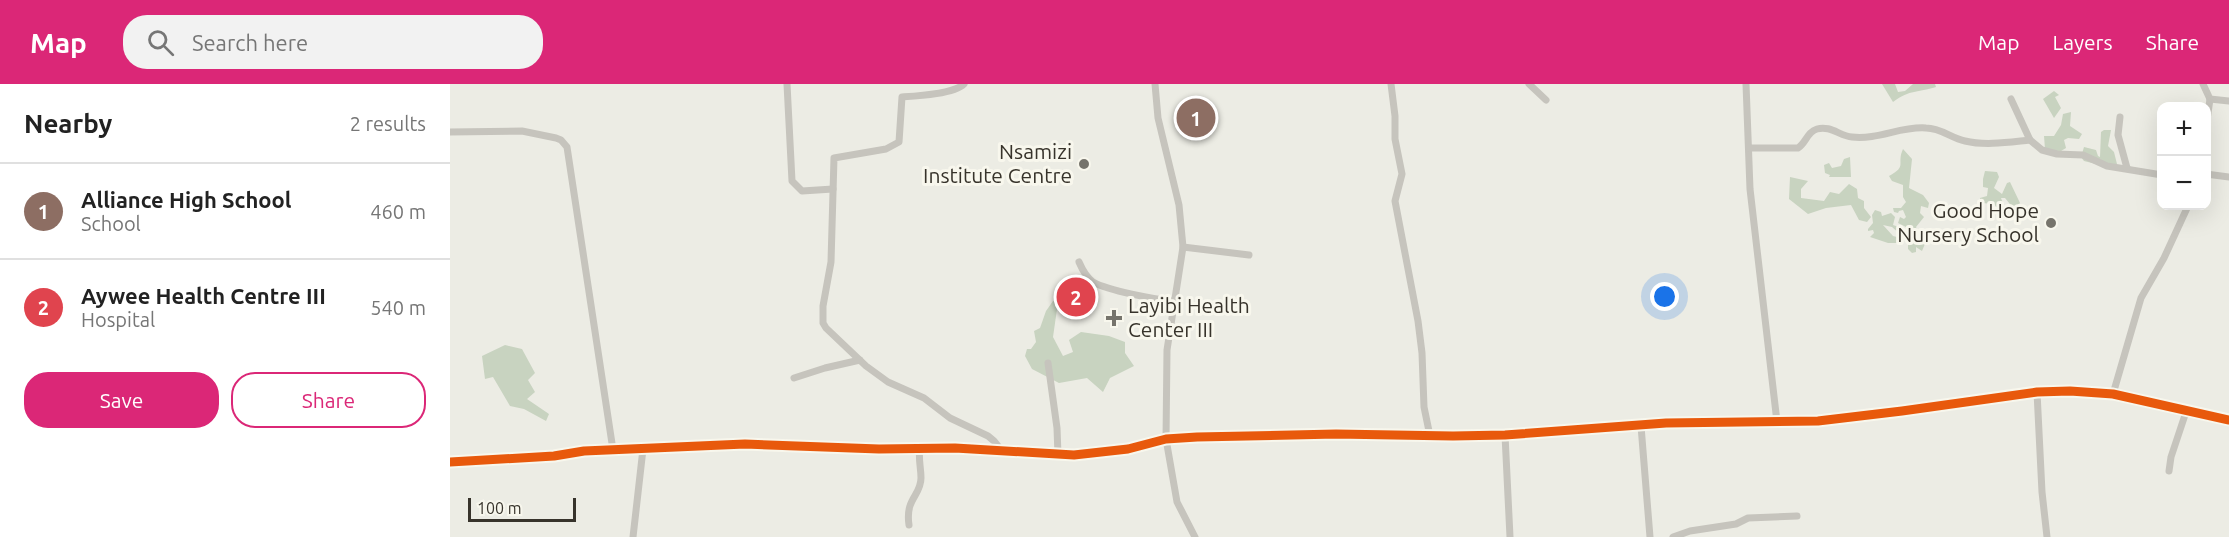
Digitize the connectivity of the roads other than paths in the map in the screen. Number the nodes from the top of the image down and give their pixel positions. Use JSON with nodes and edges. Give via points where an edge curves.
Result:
{"nodes":[{"id":1,"x":787,"y":84,"type":"edge"},
{"id":2,"x":964,"y":84,"type":"edge"},
{"id":3,"x":1155,"y":84,"type":"edge"},
{"id":4,"x":1391,"y":84,"type":"edge"},
{"id":5,"x":1529,"y":84,"type":"edge"},
{"id":6,"x":1746,"y":84,"type":"edge"},
{"id":7,"x":2203,"y":84,"type":"edge"},
{"id":8,"x":2011,"y":99,"type":"dead end"},
{"id":9,"x":2210,"y":99,"type":"junction"},
{"id":10,"x":1546,"y":100,"type":"dead end"},
{"id":11,"x":2229,"y":101,"type":"edge"},
{"id":12,"x":2210,"y":102,"type":"edge"},
{"id":13,"x":2120,"y":117,"type":"dead end"},
{"id":14,"x":450,"y":132,"type":"edge"},
{"id":15,"x":2030,"y":140,"type":"junction"},
{"id":16,"x":1749,"y":147,"type":"junction"},
{"id":17,"x":2127,"y":168,"type":"junction"},
{"id":18,"x":2157,"y":175,"type":"edge"},
{"id":19,"x":2211,"y":175,"type":"edge"},
{"id":20,"x":2229,"y":177,"type":"edge"},
{"id":21,"x":832,"y":189,"type":"junction"},
{"id":22,"x":2186,"y":210,"type":"edge"},
{"id":23,"x":1183,"y":247,"type":"junction"},
{"id":24,"x":1249,"y":255,"type":"dead end"},
{"id":25,"x":1079,"y":262,"type":"dead end"},
{"id":26,"x":1173,"y":301,"type":"junction"},
{"id":27,"x":860,"y":360,"type":"junction"},
{"id":28,"x":1048,"y":363,"type":"dead end"},
{"id":29,"x":794,"y":378,"type":"dead end"},
{"id":30,"x":2037,"y":392,"type":"junction"},
{"id":31,"x":2113,"y":393,"type":"junction"},
{"id":32,"x":2186,"y":412,"type":"junction"},
{"id":33,"x":2229,"y":420,"type":"edge"},
{"id":34,"x":1777,"y":422,"type":"junction"},
{"id":35,"x":1641,"y":426,"type":"junction"},
{"id":36,"x":1505,"y":435,"type":"junction"},
{"id":37,"x":1430,"y":436,"type":"junction"},
{"id":38,"x":1166,"y":439,"type":"junction"},
{"id":39,"x":920,"y":448,"type":"junction"},
{"id":40,"x":643,"y":449,"type":"junction"},
{"id":41,"x":613,"y":450,"type":"junction"},
{"id":42,"x":1002,"y":452,"type":"junction"},
{"id":43,"x":1058,"y":455,"type":"junction"},
{"id":44,"x":450,"y":462,"type":"edge"},
{"id":45,"x":2169,"y":471,"type":"dead end"},
{"id":46,"x":1797,"y":516,"type":"dead end"},
{"id":47,"x":909,"y":525,"type":"dead end"},
{"id":48,"x":633,"y":537,"type":"edge"},
{"id":49,"x":1195,"y":537,"type":"edge"},
{"id":50,"x":1510,"y":537,"type":"edge"},
{"id":51,"x":1650,"y":537,"type":"edge"},
{"id":52,"x":1673,"y":537,"type":"edge"},
{"id":53,"x":2047,"y":537,"type":"edge"}],
"edges":[{"from":1,"to":21,"type":"street","via":[[792,181],[802,191]]},
{"from":2,"to":21,"type":"street","via":[[949,91],[902,97],[899,142],[886,149],[834,158]]},
{"from":3,"to":23,"type":"street","via":[[1158,118],[1179,205]]},
{"from":4,"to":37,"type":"street","via":[[1402,174],[1395,201],[1419,332]]},
{"from":5,"to":10,"type":"street"},
{"from":6,"to":16,"type":"street"},
{"from":7,"to":9,"type":"street"},
{"from":8,"to":15,"type":"street"},
{"from":9,"to":11,"type":"street"},
{"from":9,"to":12,"type":"street"},
{"from":13,"to":17,"type":"street","via":[[2118,135]]},
{"from":14,"to":41,"type":"street","via":[[522,131],[556,138],[567,147]]},
{"from":15,"to":16,"type":"street","via":[[1969,142],[1939,130],[1917,128],[1852,137],[1826,128],[1810,133],[1797,148]]},
{"from":15,"to":17,"type":"street","via":[[2042,150],[2083,155],[2107,166]]},
{"from":16,"to":34,"type":"street","via":[[1754,232]]},
{"from":17,"to":18,"type":"street"},
{"from":19,"to":20,"type":"street"},
{"from":21,"to":27,"type":"street","via":[[831,262],[823,323]]},
{"from":22,"to":31,"type":"street","via":[[2141,298]]},
{"from":23,"to":24,"type":"street"},
{"from":23,"to":26,"type":"street"},
{"from":25,"to":26,"type":"street","via":[[1093,282]]},
{"from":26,"to":38,"type":"street","via":[[1167,350]]},
{"from":27,"to":29,"type":"street"},
{"from":27,"to":42,"type":"street","via":[[894,386],[924,398],[950,418],[992,438]]},
{"from":28,"to":43,"type":"street"},
{"from":30,"to":31,"type":"street"},
{"from":30,"to":34,"type":"street","via":[[1818,421]]},
{"from":30,"to":53,"type":"street"},
{"from":31,"to":32,"type":"street"},
{"from":32,"to":33,"type":"street"},
{"from":32,"to":45,"type":"street"},
{"from":34,"to":35,"type":"street"},
{"from":35,"to":36,"type":"street"},
{"from":35,"to":51,"type":"street"},
{"from":36,"to":37,"type":"street"},
{"from":36,"to":50,"type":"street"},
{"from":37,"to":38,"type":"street","via":[[1280,434]]},
{"from":38,"to":43,"type":"street","via":[[1128,449]]},
{"from":38,"to":49,"type":"street","via":[[1177,502]]},
{"from":39,"to":40,"type":"street","via":[[745,444]]},
{"from":39,"to":42,"type":"street"},
{"from":39,"to":47,"type":"street","via":[[921,477],[908,508]]},
{"from":40,"to":41,"type":"street"},
{"from":40,"to":48,"type":"street"},
{"from":41,"to":44,"type":"street"},
{"from":42,"to":43,"type":"street"},
{"from":46,"to":52,"type":"street","via":[[1748,518]]}]}
